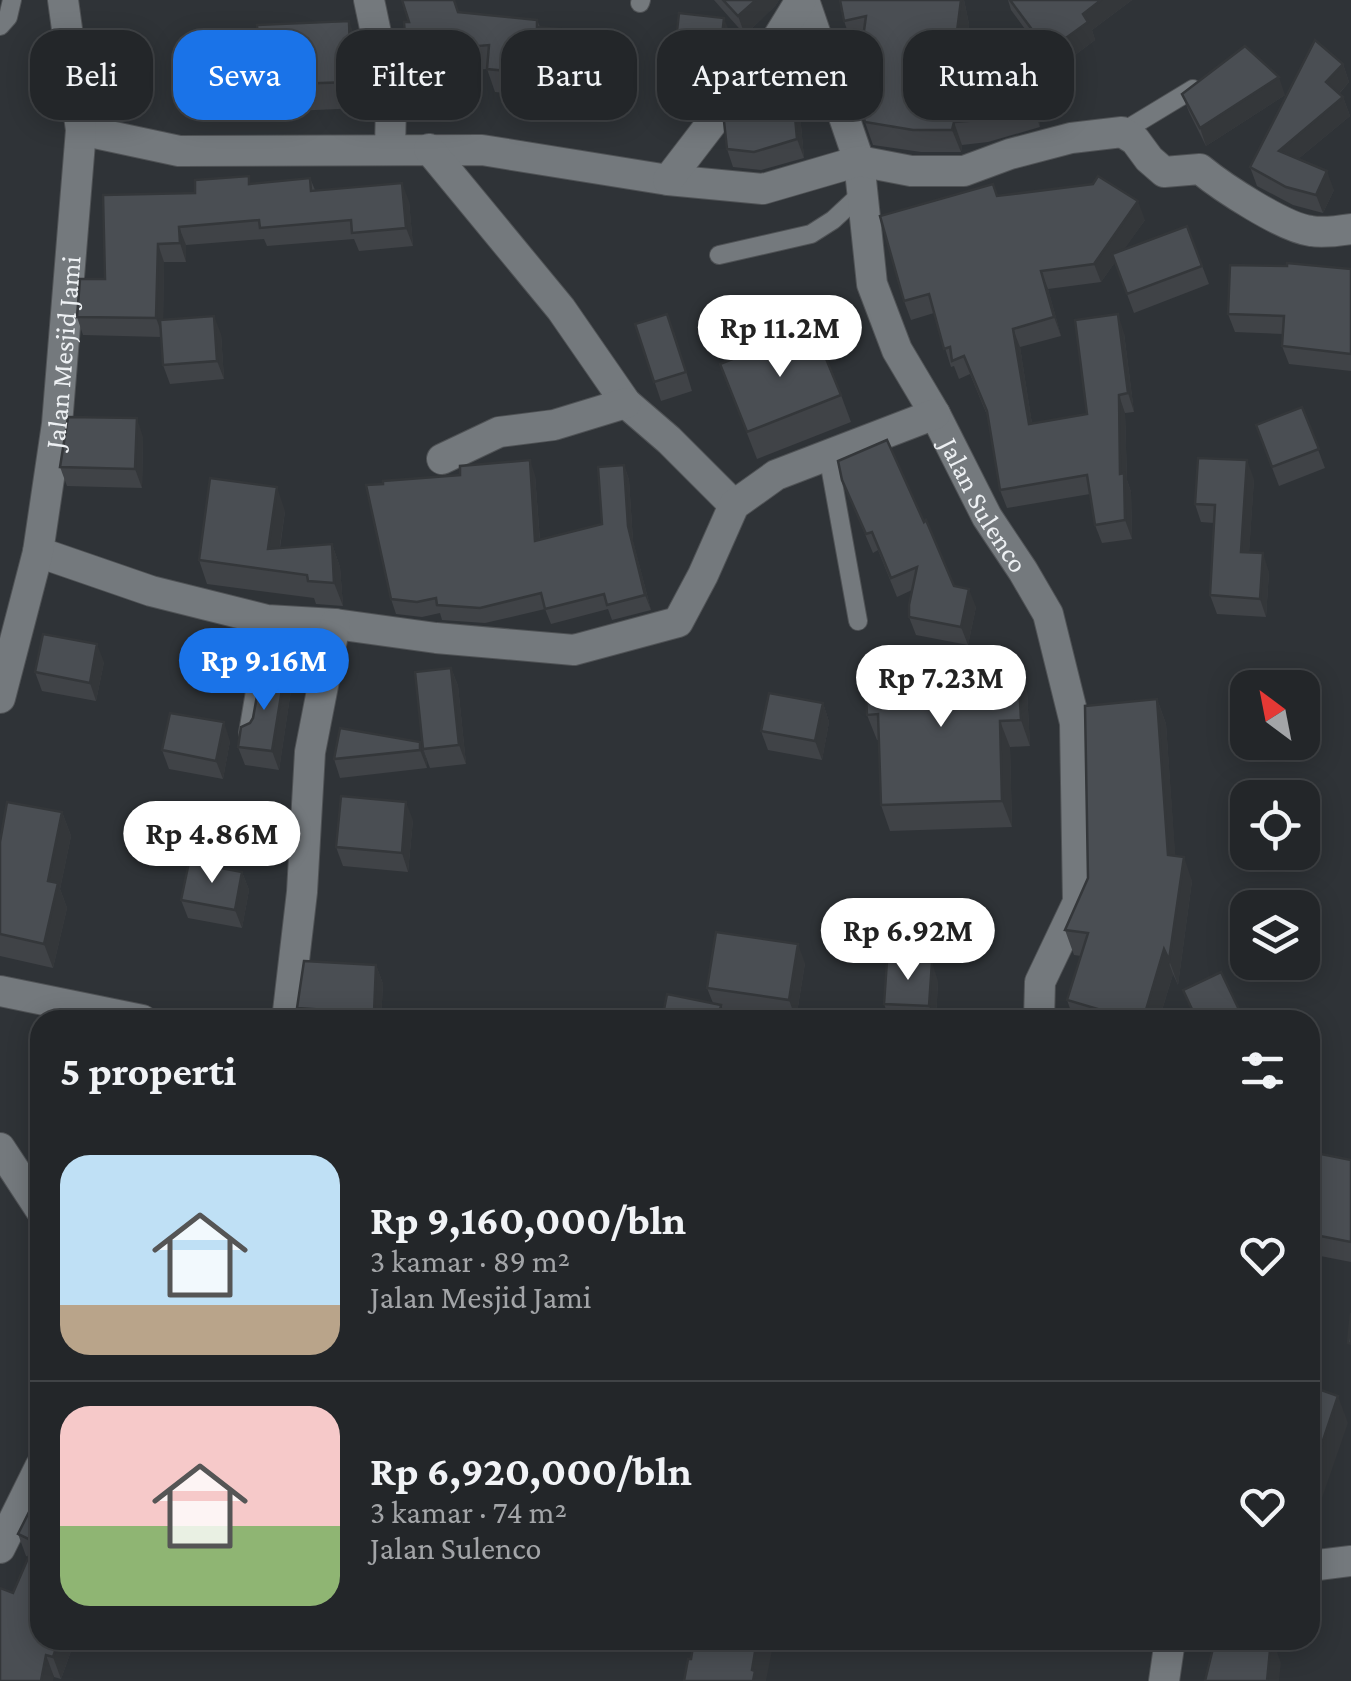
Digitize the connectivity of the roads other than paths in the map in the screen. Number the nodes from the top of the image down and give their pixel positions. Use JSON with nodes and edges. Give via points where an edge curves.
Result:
{"nodes":[{"id":1,"x":12,"y":0,"type":"edge"},
{"id":2,"x":63,"y":0,"type":"edge"},
{"id":3,"x":370,"y":0,"type":"edge"},
{"id":4,"x":802,"y":0,"type":"edge"},
{"id":5,"x":0,"y":26,"type":"edge"},
{"id":6,"x":1193,"y":90,"type":"edge"},
{"id":7,"x":81,"y":130,"type":"junction"},
{"id":8,"x":1122,"y":132,"type":"junction"},
{"id":9,"x":429,"y":149,"type":"junction"},
{"id":10,"x":390,"y":150,"type":"junction"},
{"id":11,"x":859,"y":160,"type":"junction"},
{"id":12,"x":668,"y":180,"type":"junction"},
{"id":13,"x":862,"y":193,"type":"junction"},
{"id":14,"x":1351,"y":228,"type":"edge"},
{"id":15,"x":719,"y":254,"type":"dead end"},
{"id":16,"x":626,"y":404,"type":"junction"},
{"id":17,"x":935,"y":414,"type":"junction"},
{"id":18,"x":828,"y":455,"type":"junction"},
{"id":19,"x":442,"y":459,"type":"dead end"},
{"id":20,"x":734,"y":505,"type":"junction"},
{"id":21,"x":38,"y":552,"type":"junction"},
{"id":22,"x":267,"y":620,"type":"junction"},
{"id":23,"x":858,"y":621,"type":"dead end"},
{"id":24,"x":335,"y":624,"type":"junction"},
{"id":25,"x":0,"y":698,"type":"edge"},
{"id":26,"x":248,"y":733,"type":"edge"},
{"id":27,"x":0,"y":990,"type":"edge"},
{"id":28,"x":95,"y":1010,"type":"edge"},
{"id":29,"x":288,"y":1010,"type":"edge"},
{"id":30,"x":1039,"y":1010,"type":"edge"},
{"id":31,"x":0,"y":1148,"type":"edge"},
{"id":32,"x":30,"y":1193,"type":"edge"},
{"id":33,"x":30,"y":1487,"type":"edge"},
{"id":34,"x":0,"y":1548,"type":"edge"},
{"id":35,"x":1351,"y":1562,"type":"edge"},
{"id":36,"x":1320,"y":1565,"type":"edge"},
{"id":37,"x":1169,"y":1650,"type":"edge"},
{"id":38,"x":1164,"y":1681,"type":"edge"}],
"edges":[{"from":1,"to":5,"type":"lane"},
{"from":2,"to":7,"type":"street","name":"Jalan Mesjid Jami"},
{"from":3,"to":10,"type":"street","via":[[390,104]]},
{"from":4,"to":11,"type":"street","name":"Jalan Sulenco"},
{"from":4,"to":12,"type":"street","via":[[764,60]]},
{"from":6,"to":8,"type":"lane"},
{"from":7,"to":10,"type":"street","via":[[179,151]]},
{"from":7,"to":21,"type":"street","name":"Jalan Mesjid Jami","via":[[57,424]]},
{"from":8,"to":11,"type":"street","via":[[1070,138],[964,171],[911,171]]},
{"from":8,"to":14,"type":"street","via":[[1164,172],[1200,169],[1308,231]]},
{"from":9,"to":10,"type":"street"},
{"from":9,"to":12,"type":"street","via":[[482,150]]},
{"from":9,"to":16,"type":"street","via":[[561,309]]},
{"from":11,"to":12,"type":"street","via":[[763,189]]},
{"from":11,"to":13,"type":"street","name":"Jalan Sulenco"},
{"from":13,"to":15,"type":"lane","via":[[811,234]]},
{"from":13,"to":17,"type":"street","name":"Jalan Sulenco","via":[[872,284],[898,350]]},
{"from":16,"to":19,"type":"street","via":[[554,425],[499,432]]},
{"from":16,"to":20,"type":"street"},
{"from":17,"to":18,"type":"street"},
{"from":17,"to":30,"type":"street","name":"Jalan Sulenco","via":[[987,517],[1048,614],[1075,724],[1078,902],[1040,982]]},
{"from":18,"to":20,"type":"street","via":[[776,475]]},
{"from":18,"to":23,"type":"lane"},
{"from":20,"to":24,"type":"street","via":[[678,622],[574,650]]},
{"from":21,"to":22,"type":"street"},
{"from":21,"to":25,"type":"street","name":"Jalan Mesjid Jami"},
{"from":22,"to":24,"type":"street"},
{"from":22,"to":26,"type":"lane"},
{"from":24,"to":29,"type":"street","via":[[310,752]]},
{"from":27,"to":28,"type":"street"},
{"from":31,"to":32,"type":"street"},
{"from":33,"to":34,"type":"street"},
{"from":35,"to":36,"type":"street"},
{"from":37,"to":38,"type":"street"}]}
